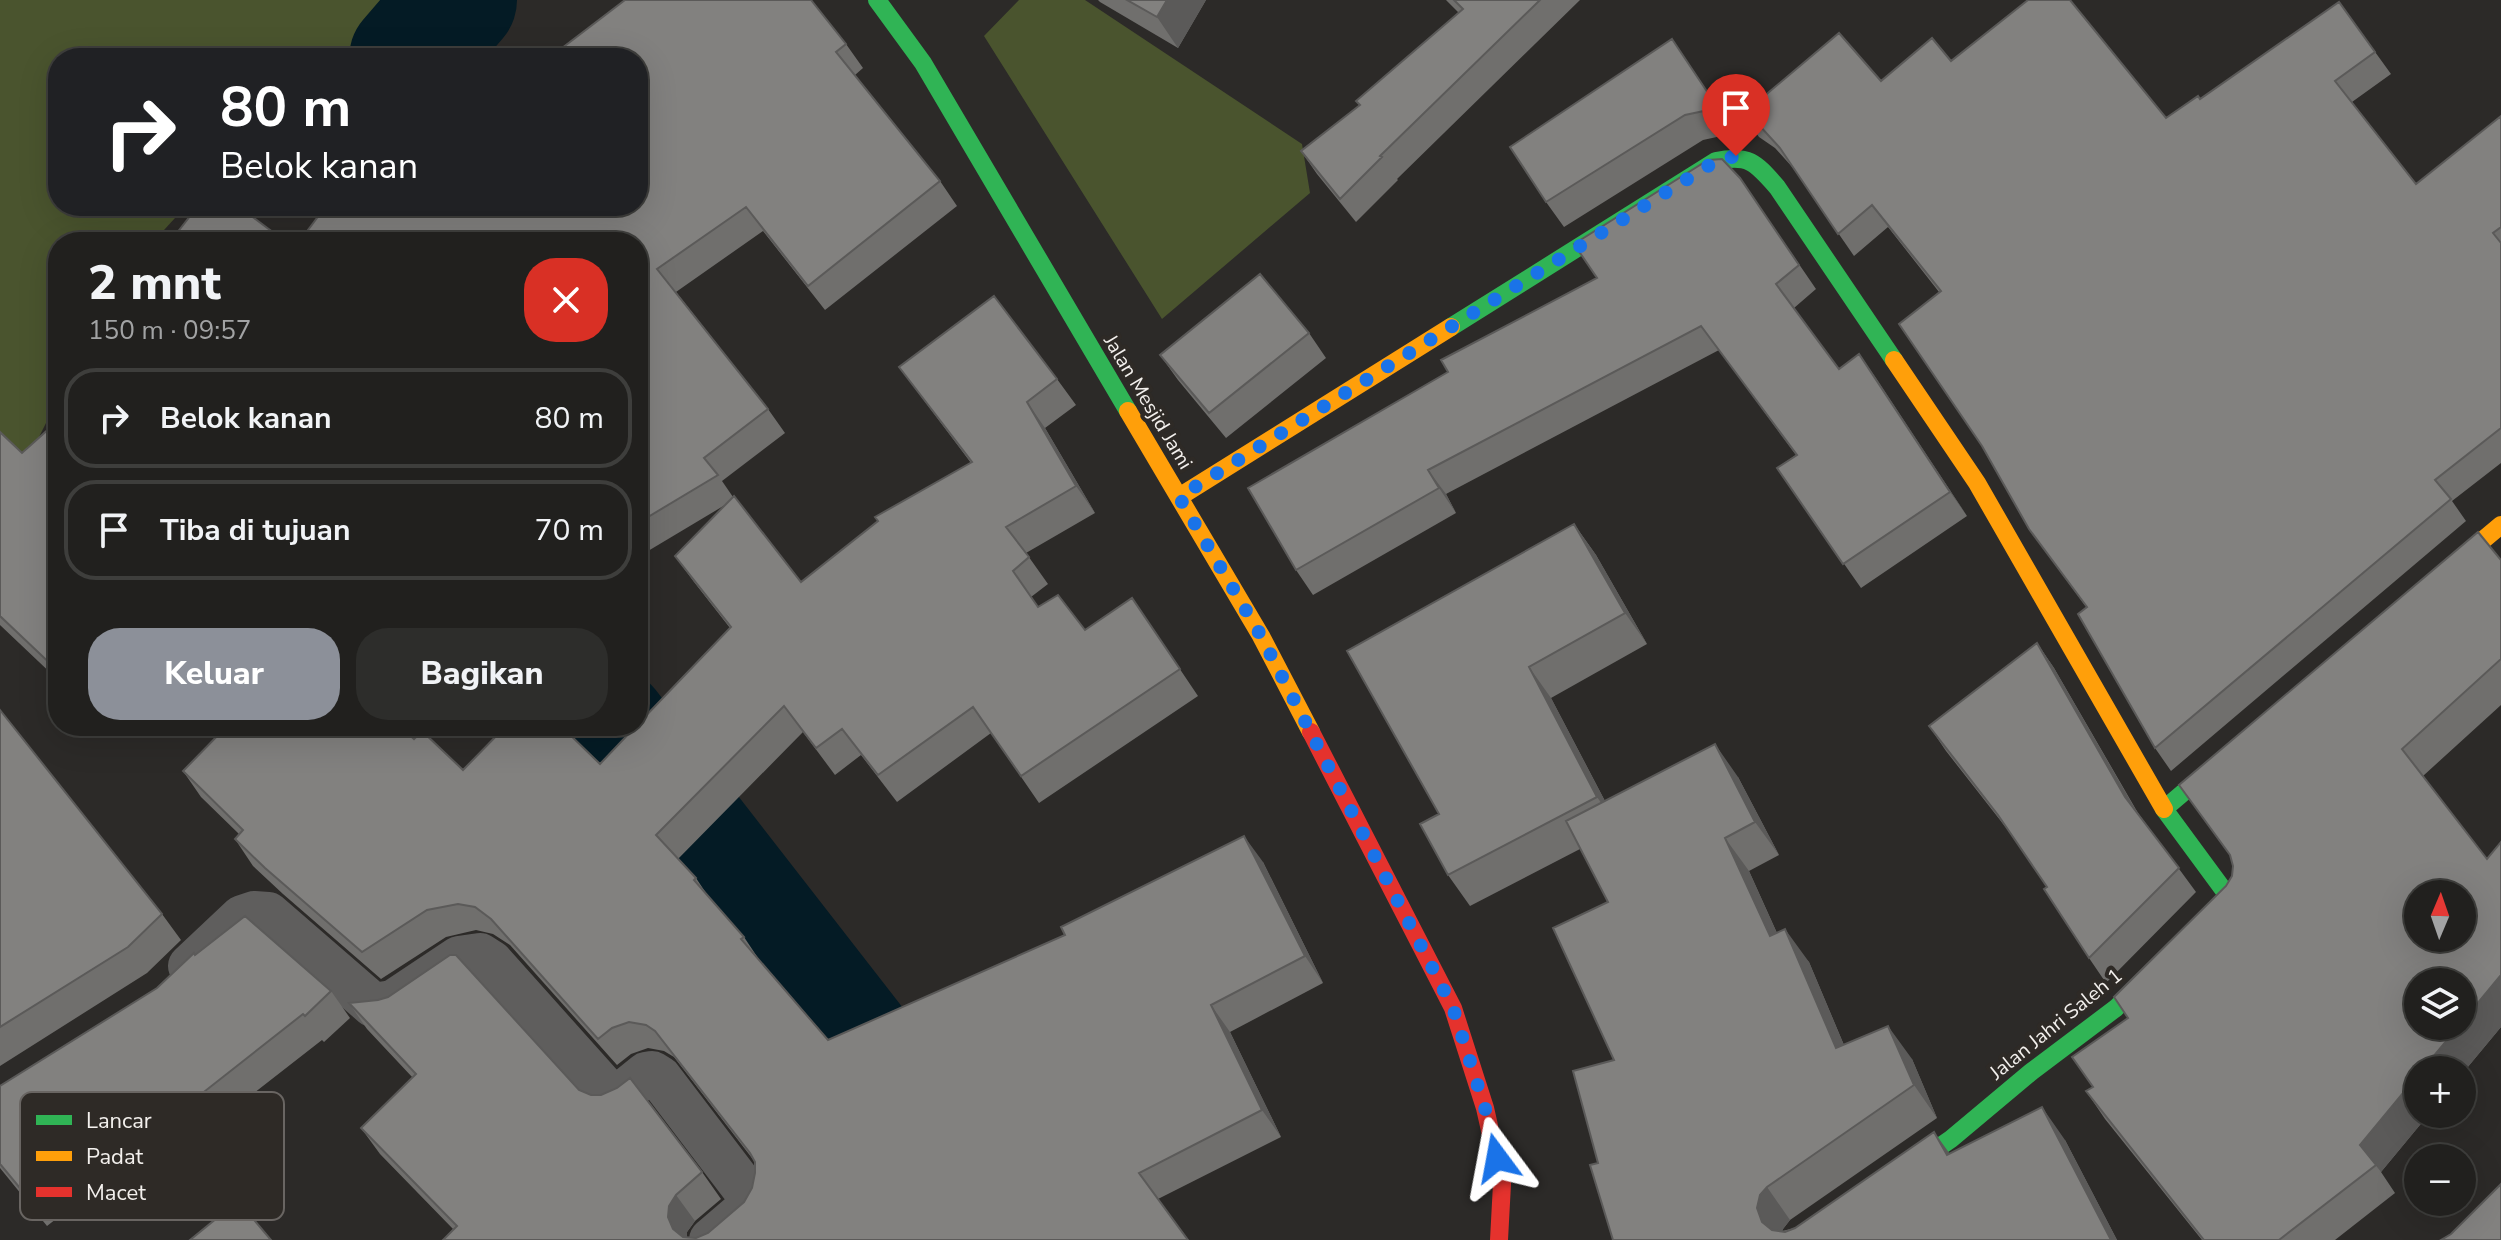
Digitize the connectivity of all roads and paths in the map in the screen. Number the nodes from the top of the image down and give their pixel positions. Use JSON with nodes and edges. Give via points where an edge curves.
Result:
{"nodes":[{"id":1,"x":877,"y":0,"type":"edge"},
{"id":2,"x":1179,"y":497,"type":"junction"},
{"id":3,"x":2501,"y":525,"type":"edge"},
{"id":4,"x":2429,"y":586,"type":"edge"},
{"id":5,"x":2200,"y":779,"type":"edge"},
{"id":6,"x":2164,"y":809,"type":"junction"},
{"id":7,"x":162,"y":993,"type":"edge"},
{"id":8,"x":711,"y":1240,"type":"edge"},
{"id":9,"x":1499,"y":1240,"type":"edge"},
{"id":10,"x":1805,"y":1240,"type":"edge"}],
"edges":[{"from":1,"to":2,"type":"street","name":"Jalan Mesjid Jami","via":[[923,63]]},
{"from":2,"to":6,"type":"street","via":[[1716,161],[1736,156],[1754,161],[1777,187],[1977,483]]},
{"from":2,"to":9,"type":"street","name":"Jalan Mesjid Jami","via":[[1261,636],[1453,1008],[1485,1108],[1502,1184]]},
{"from":3,"to":4,"type":"street"},
{"from":5,"to":6,"type":"street"},
{"from":6,"to":10,"type":"street","name":"Jalan Jahri Saleh 1","via":[[2228,896],[2116,1008],[1951,1139]]},
{"from":7,"to":8,"type":"street","via":[[242,917],[254,913],[268,914],[373,1005],[393,1002],[459,958],[480,955],[613,1097],[646,1074],[660,1078],[749,1195],[746,1210]]}]}
